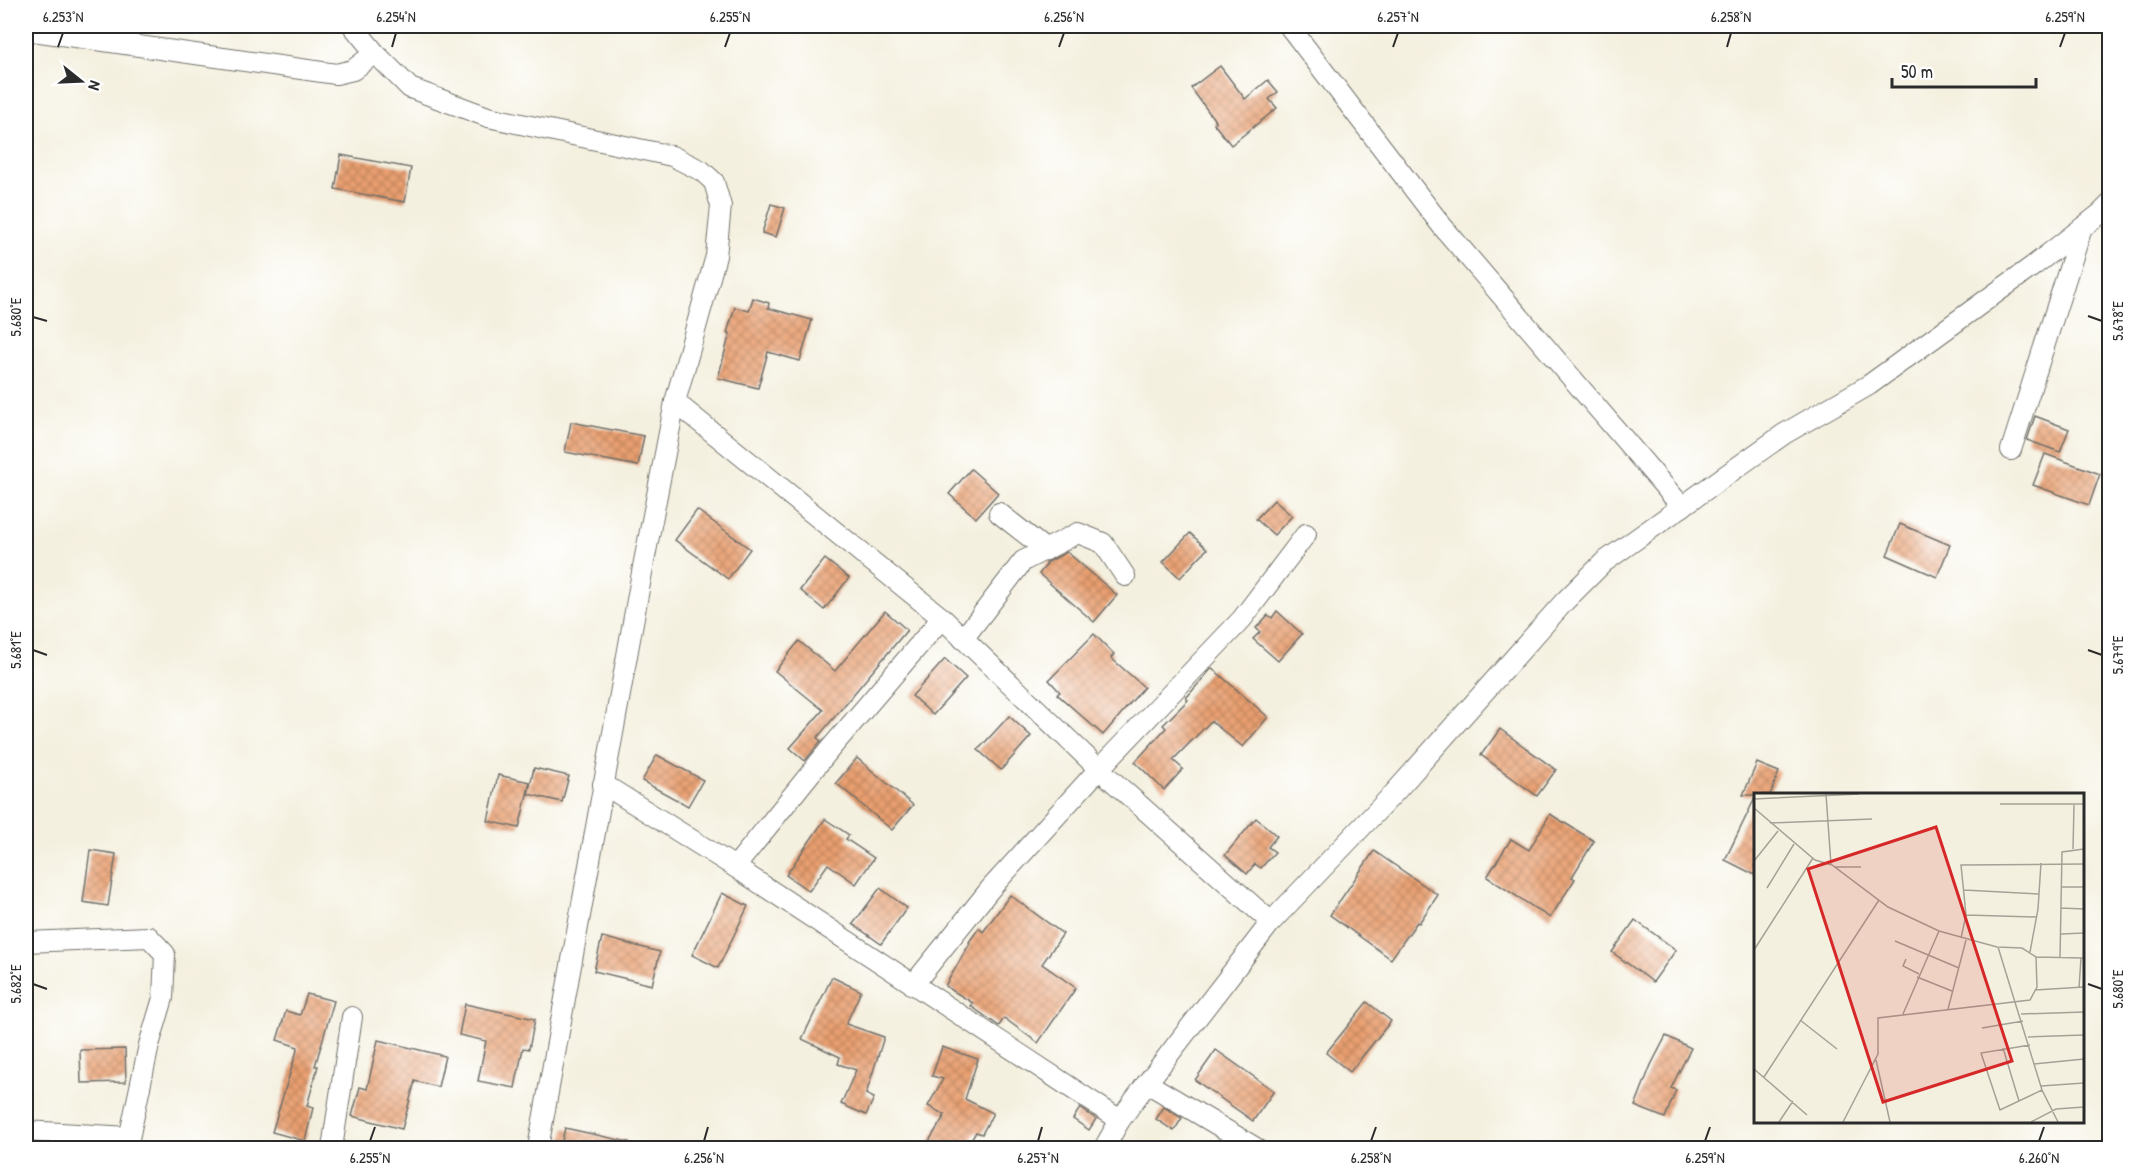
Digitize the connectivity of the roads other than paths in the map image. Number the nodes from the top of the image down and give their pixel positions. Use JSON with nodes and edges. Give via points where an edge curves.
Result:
{"nodes":[{"id":1,"x":353,"y":26,"type":"edge"},
{"id":2,"x":1289,"y":26,"type":"edge"},
{"id":3,"x":26,"y":30,"type":"edge"},
{"id":4,"x":375,"y":53,"type":"junction"},
{"id":5,"x":2108,"y":207,"type":"edge"},
{"id":6,"x":2082,"y":228,"type":"junction"},
{"id":7,"x":675,"y":402,"type":"junction"},
{"id":8,"x":2010,"y":450,"type":"dead end"},
{"id":9,"x":1682,"y":507,"type":"junction"},
{"id":10,"x":999,"y":513,"type":"dead end"},
{"id":11,"x":1306,"y":534,"type":"dead end"},
{"id":12,"x":1046,"y":549,"type":"junction"},
{"id":13,"x":1125,"y":576,"type":"dead end"},
{"id":14,"x":942,"y":618,"type":"junction"},
{"id":15,"x":963,"y":639,"type":"junction"},
{"id":16,"x":1099,"y":769,"type":"junction"},
{"id":17,"x":603,"y":784,"type":"junction"},
{"id":18,"x":735,"y":867,"type":"junction"},
{"id":19,"x":1271,"y":922,"type":"junction"},
{"id":20,"x":26,"y":942,"type":"edge"},
{"id":21,"x":913,"y":985,"type":"junction"},
{"id":22,"x":352,"y":1017,"type":"dead end"},
{"id":23,"x":1147,"y":1083,"type":"junction"},
{"id":24,"x":1120,"y":1120,"type":"junction"},
{"id":25,"x":26,"y":1131,"type":"edge"},
{"id":26,"x":128,"y":1143,"type":"edge"},
{"id":27,"x":332,"y":1149,"type":"edge"},
{"id":28,"x":538,"y":1149,"type":"edge"},
{"id":29,"x":1104,"y":1149,"type":"edge"},
{"id":30,"x":1256,"y":1149,"type":"edge"}],
"edges":[{"from":1,"to":4,"type":"street"},
{"from":2,"to":9,"type":"street","via":[[1442,226]]},
{"from":3,"to":4,"type":"street","via":[[336,74],[353,70]]},
{"from":4,"to":7,"type":"street","via":[[410,88],[488,117],[672,156],[702,171],[714,182],[721,206],[716,256]]},
{"from":5,"to":6,"type":"street"},
{"from":6,"to":8,"type":"street"},
{"from":6,"to":9,"type":"street","via":[[1869,385],[1784,434]]},
{"from":7,"to":14,"type":"street"},
{"from":7,"to":17,"type":"street"},
{"from":9,"to":19,"type":"street","via":[[1604,562],[1583,583],[1396,791]]},
{"from":10,"to":12,"type":"street"},
{"from":11,"to":16,"type":"street","via":[[1242,619]]},
{"from":12,"to":13,"type":"street","via":[[1078,533],[1103,543]]},
{"from":12,"to":15,"type":"street","via":[[1023,561]]},
{"from":14,"to":15,"type":"street"},
{"from":14,"to":18,"type":"street"},
{"from":15,"to":16,"type":"street"},
{"from":16,"to":19,"type":"street"},
{"from":16,"to":21,"type":"street","via":[[991,888]]},
{"from":17,"to":18,"type":"street"},
{"from":17,"to":28,"type":"street"},
{"from":18,"to":21,"type":"street"},
{"from":19,"to":23,"type":"street"},
{"from":20,"to":26,"type":"street","via":[[149,937],[165,954],[163,998]]},
{"from":21,"to":24,"type":"street"},
{"from":22,"to":27,"type":"street"},
{"from":23,"to":24,"type":"street"},
{"from":23,"to":30,"type":"street"},
{"from":24,"to":29,"type":"street"},
{"from":25,"to":26,"type":"street"}]}
